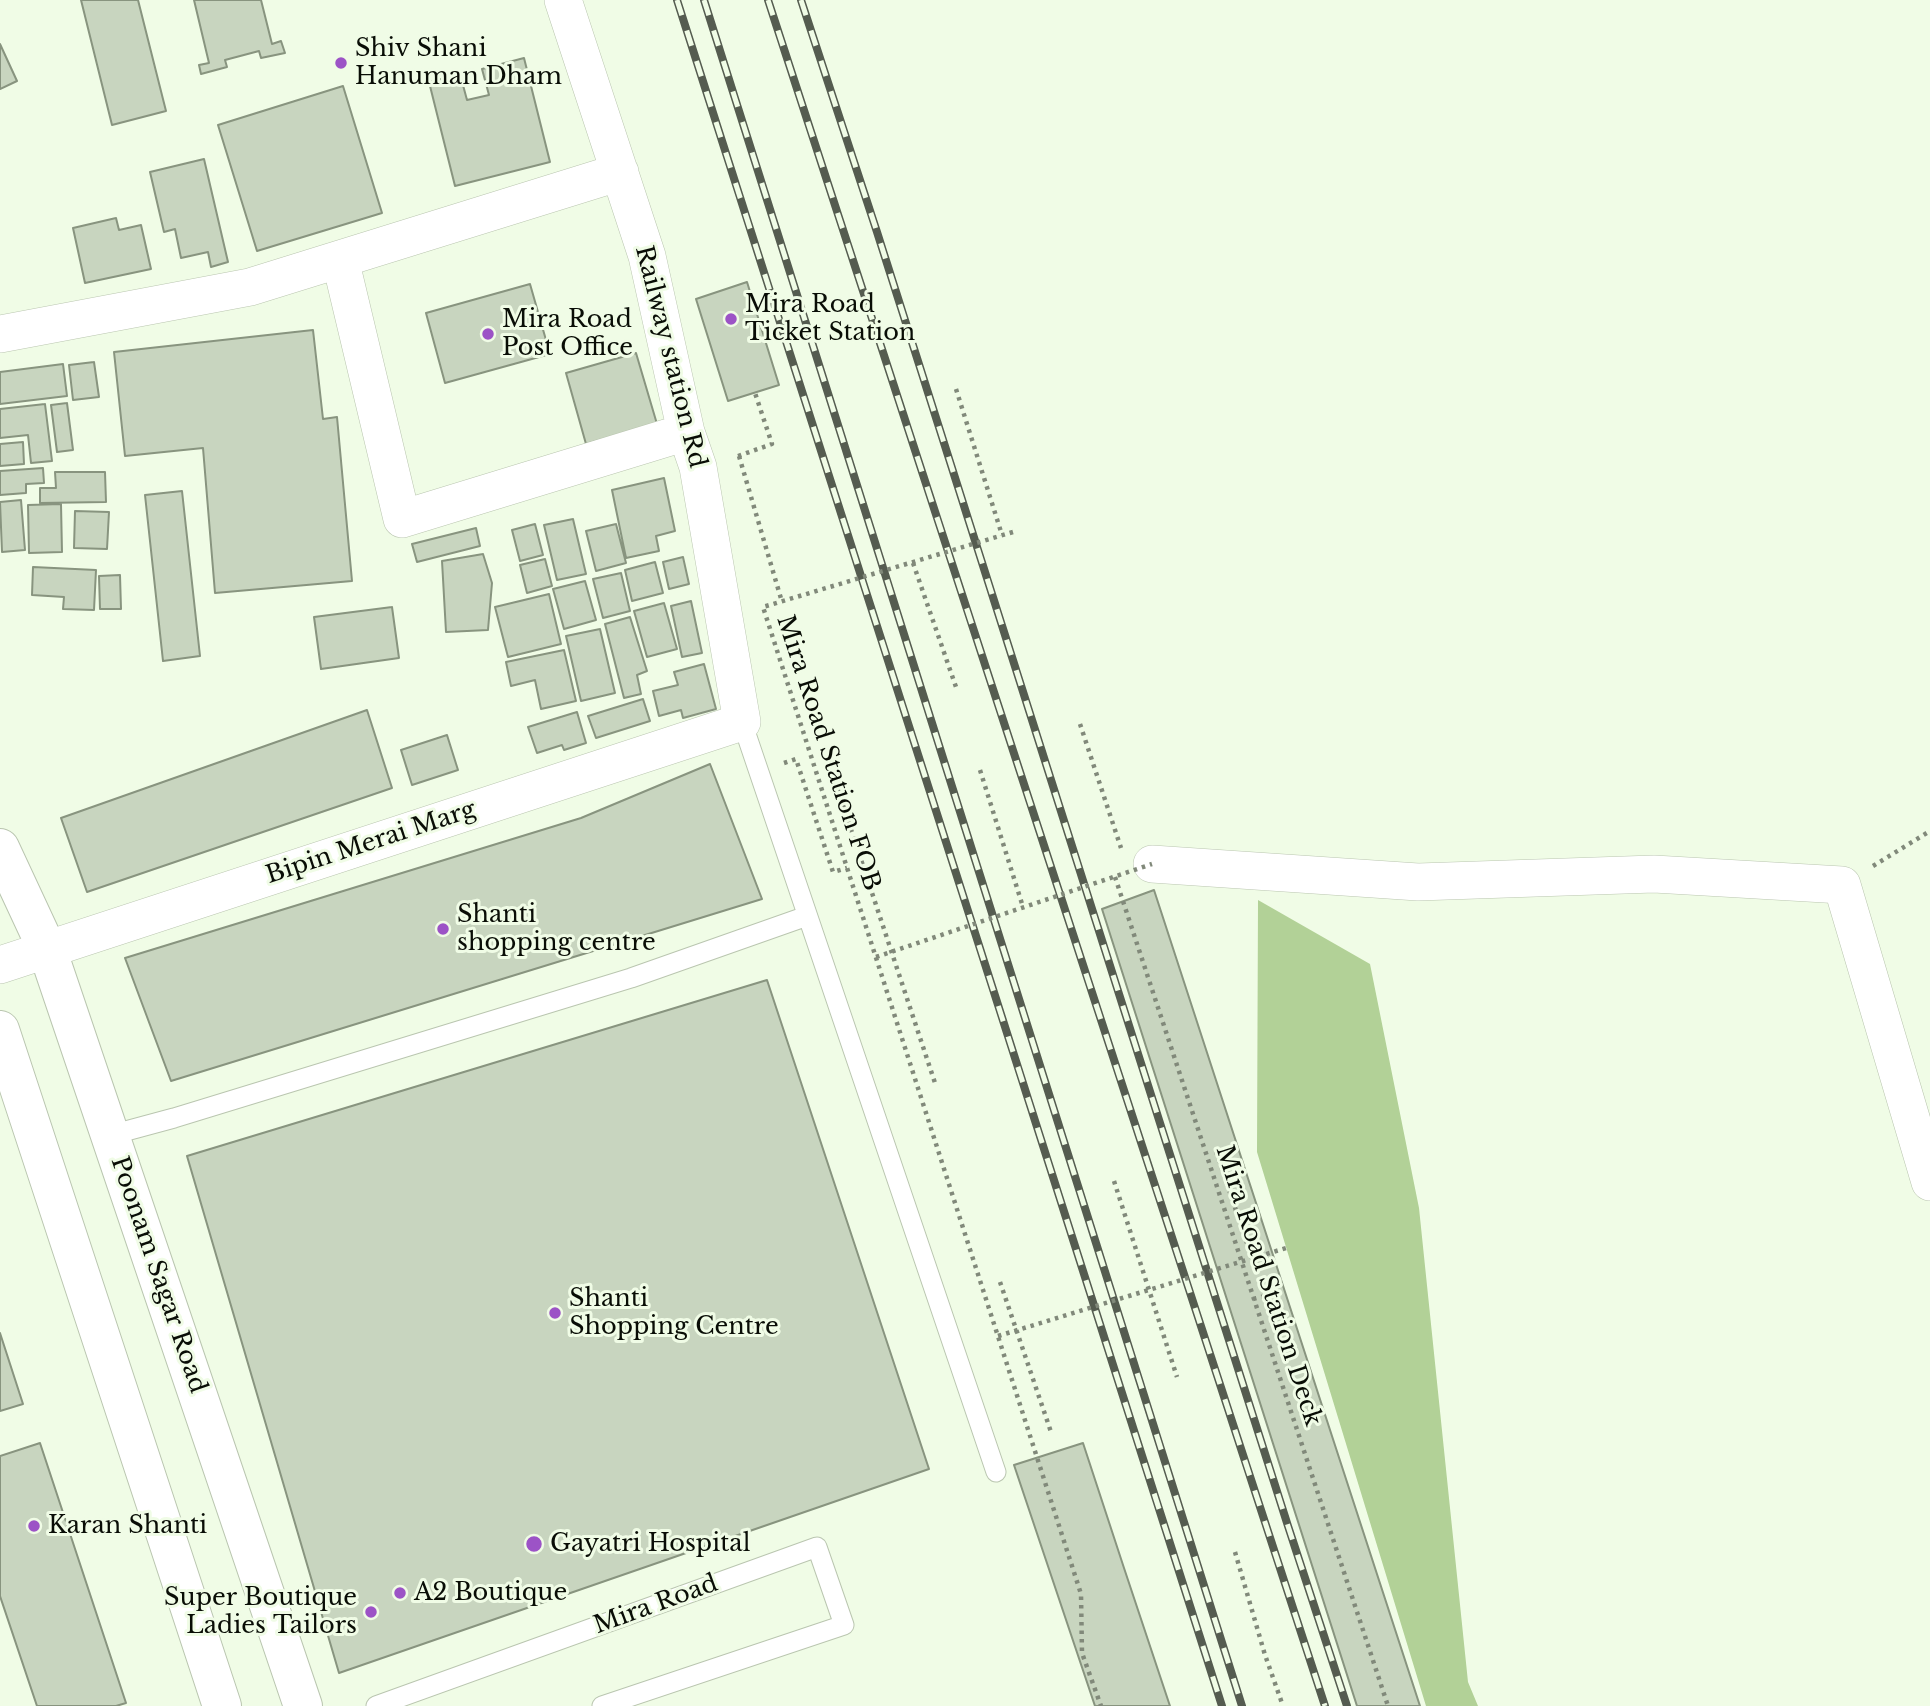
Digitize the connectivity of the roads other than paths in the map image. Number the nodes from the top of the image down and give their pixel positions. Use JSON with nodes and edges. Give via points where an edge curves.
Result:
{"nodes":[{"id":1,"x":563,"y":0,"type":"edge"},
{"id":2,"x":620,"y":172,"type":"junction"},
{"id":3,"x":340,"y":259,"type":"junction"},
{"id":4,"x":0,"y":334,"type":"edge"},
{"id":5,"x":686,"y":432,"type":"junction"},
{"id":6,"x":742,"y":722,"type":"junction"},
{"id":7,"x":0,"y":848,"type":"edge"},
{"id":8,"x":1140,"y":868,"type":"road end"},
{"id":9,"x":807,"y":916,"type":"junction"},
{"id":10,"x":47,"y":949,"type":"junction"},
{"id":11,"x":0,"y":965,"type":"edge"},
{"id":12,"x":0,"y":1030,"type":"edge"},
{"id":13,"x":8,"y":1084,"type":"edge"},
{"id":14,"x":111,"y":1135,"type":"junction"},
{"id":15,"x":1930,"y":1182,"type":"edge"},
{"id":16,"x":996,"y":1472,"type":"dead end"},
{"id":17,"x":222,"y":1706,"type":"edge"},
{"id":18,"x":303,"y":1706,"type":"edge"},
{"id":19,"x":376,"y":1706,"type":"edge"},
{"id":20,"x":602,"y":1706,"type":"edge"}],
"edges":[{"from":1,"to":2,"type":"street","name":"Railway station Rd"},
{"from":2,"to":3,"type":"street"},
{"from":2,"to":5,"type":"street","name":"Railway station Rd","via":[[647,256]]},
{"from":3,"to":4,"type":"street","via":[[250,287]]},
{"from":3,"to":5,"type":"street","via":[[402,519]]},
{"from":5,"to":6,"type":"street","name":"Railway station Rd","via":[[698,467]]},
{"from":6,"to":9,"type":"lane"},
{"from":6,"to":10,"type":"street","name":"Bipin Merai Marg"},
{"from":7,"to":10,"type":"main road","name":"Poonam Sagar Road"},
{"from":8,"to":15,"type":"street","via":[[1418,882],[1654,874],[1842,884]]},
{"from":9,"to":14,"type":"lane","via":[[631,978]]},
{"from":9,"to":16,"type":"lane"},
{"from":10,"to":11,"type":"street","name":"Bipin Merai Marg"},
{"from":10,"to":14,"type":"main road","name":"Poonam Sagar Road"},
{"from":12,"to":13,"type":"main road"},
{"from":13,"to":17,"type":"main road"},
{"from":14,"to":18,"type":"main road","name":"Poonam Sagar Road"},
{"from":19,"to":20,"type":"lane","name":"Mira Road","via":[[817,1547],[844,1625]]}]}
